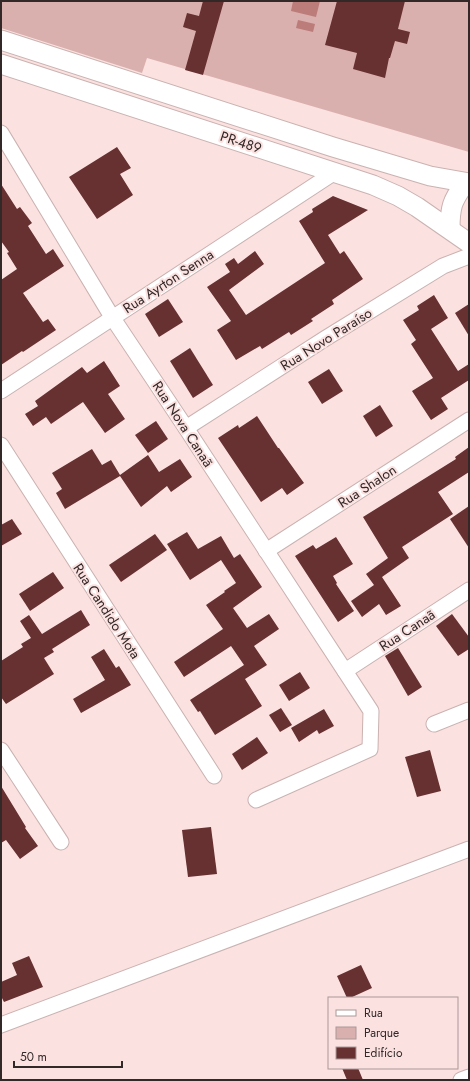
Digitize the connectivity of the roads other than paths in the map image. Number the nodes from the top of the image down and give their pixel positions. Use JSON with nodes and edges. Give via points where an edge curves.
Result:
{"nodes":[{"id":1,"x":1,"y":40,"type":"edge"},
{"id":2,"x":1,"y":64,"type":"edge"},
{"id":3,"x":1,"y":134,"type":"edge"},
{"id":4,"x":335,"y":172,"type":"junction"},
{"id":5,"x":468,"y":181,"type":"edge"},
{"id":6,"x":450,"y":229,"type":"junction"},
{"id":7,"x":469,"y":243,"type":"edge"},
{"id":8,"x":469,"y":256,"type":"edge"},
{"id":9,"x":112,"y":317,"type":"junction"},
{"id":10,"x":1,"y":391,"type":"edge"},
{"id":11,"x":469,"y":420,"type":"edge"},
{"id":12,"x":186,"y":428,"type":"junction"},
{"id":13,"x":1,"y":445,"type":"edge"},
{"id":14,"x":266,"y":551,"type":"junction"},
{"id":15,"x":469,"y":590,"type":"edge"},
{"id":16,"x":345,"y":671,"type":"junction"},
{"id":17,"x":469,"y":710,"type":"edge"},
{"id":18,"x":434,"y":724,"type":"dead end"},
{"id":19,"x":1,"y":750,"type":"edge"},
{"id":20,"x":214,"y":776,"type":"dead end"},
{"id":21,"x":256,"y":800,"type":"dead end"},
{"id":22,"x":61,"y":842,"type":"dead end"},
{"id":23,"x":469,"y":849,"type":"edge"},
{"id":24,"x":1,"y":1025,"type":"edge"},
{"id":25,"x":469,"y":1077,"type":"edge"},
{"id":26,"x":461,"y":1080,"type":"edge"}],
"edges":[{"from":1,"to":5,"type":"main road","name":"PR-489","number":"PR-489","via":[[333,147],[430,176]]},
{"from":2,"to":4,"type":"main road","name":"PR-489","number":"PR-489"},
{"from":3,"to":9,"type":"street","name":"Rua Nova Canaã"},
{"from":4,"to":6,"type":"main road","name":"PR-489","number":"PR-489","via":[[398,196]]},
{"from":4,"to":9,"type":"street","name":"Rua Ayrton Senna"},
{"from":5,"to":6,"type":"main road","via":[[454,198],[450,212]]},
{"from":6,"to":7,"type":"main road","name":"PR-489","number":"PR-489"},
{"from":8,"to":12,"type":"street","name":"Rua Novo Paraíso","via":[[443,266]]},
{"from":9,"to":10,"type":"street","name":"Rua Ayrton Senna"},
{"from":9,"to":12,"type":"street","name":"Rua Nova Canaã"},
{"from":11,"to":14,"type":"street","name":"Rua Shalon"},
{"from":12,"to":14,"type":"street","name":"Rua Nova Canaã"},
{"from":13,"to":20,"type":"street","name":"Rua Candido Mota"},
{"from":14,"to":16,"type":"street","name":"Rua Nova Canaã"},
{"from":15,"to":16,"type":"street","name":"Rua Canaã"},
{"from":16,"to":21,"type":"street","name":"Rua Nova Canaã","via":[[371,711],[370,749]]},
{"from":17,"to":18,"type":"street"},
{"from":19,"to":22,"type":"street"},
{"from":23,"to":24,"type":"street"},
{"from":25,"to":26,"type":"street"}]}
